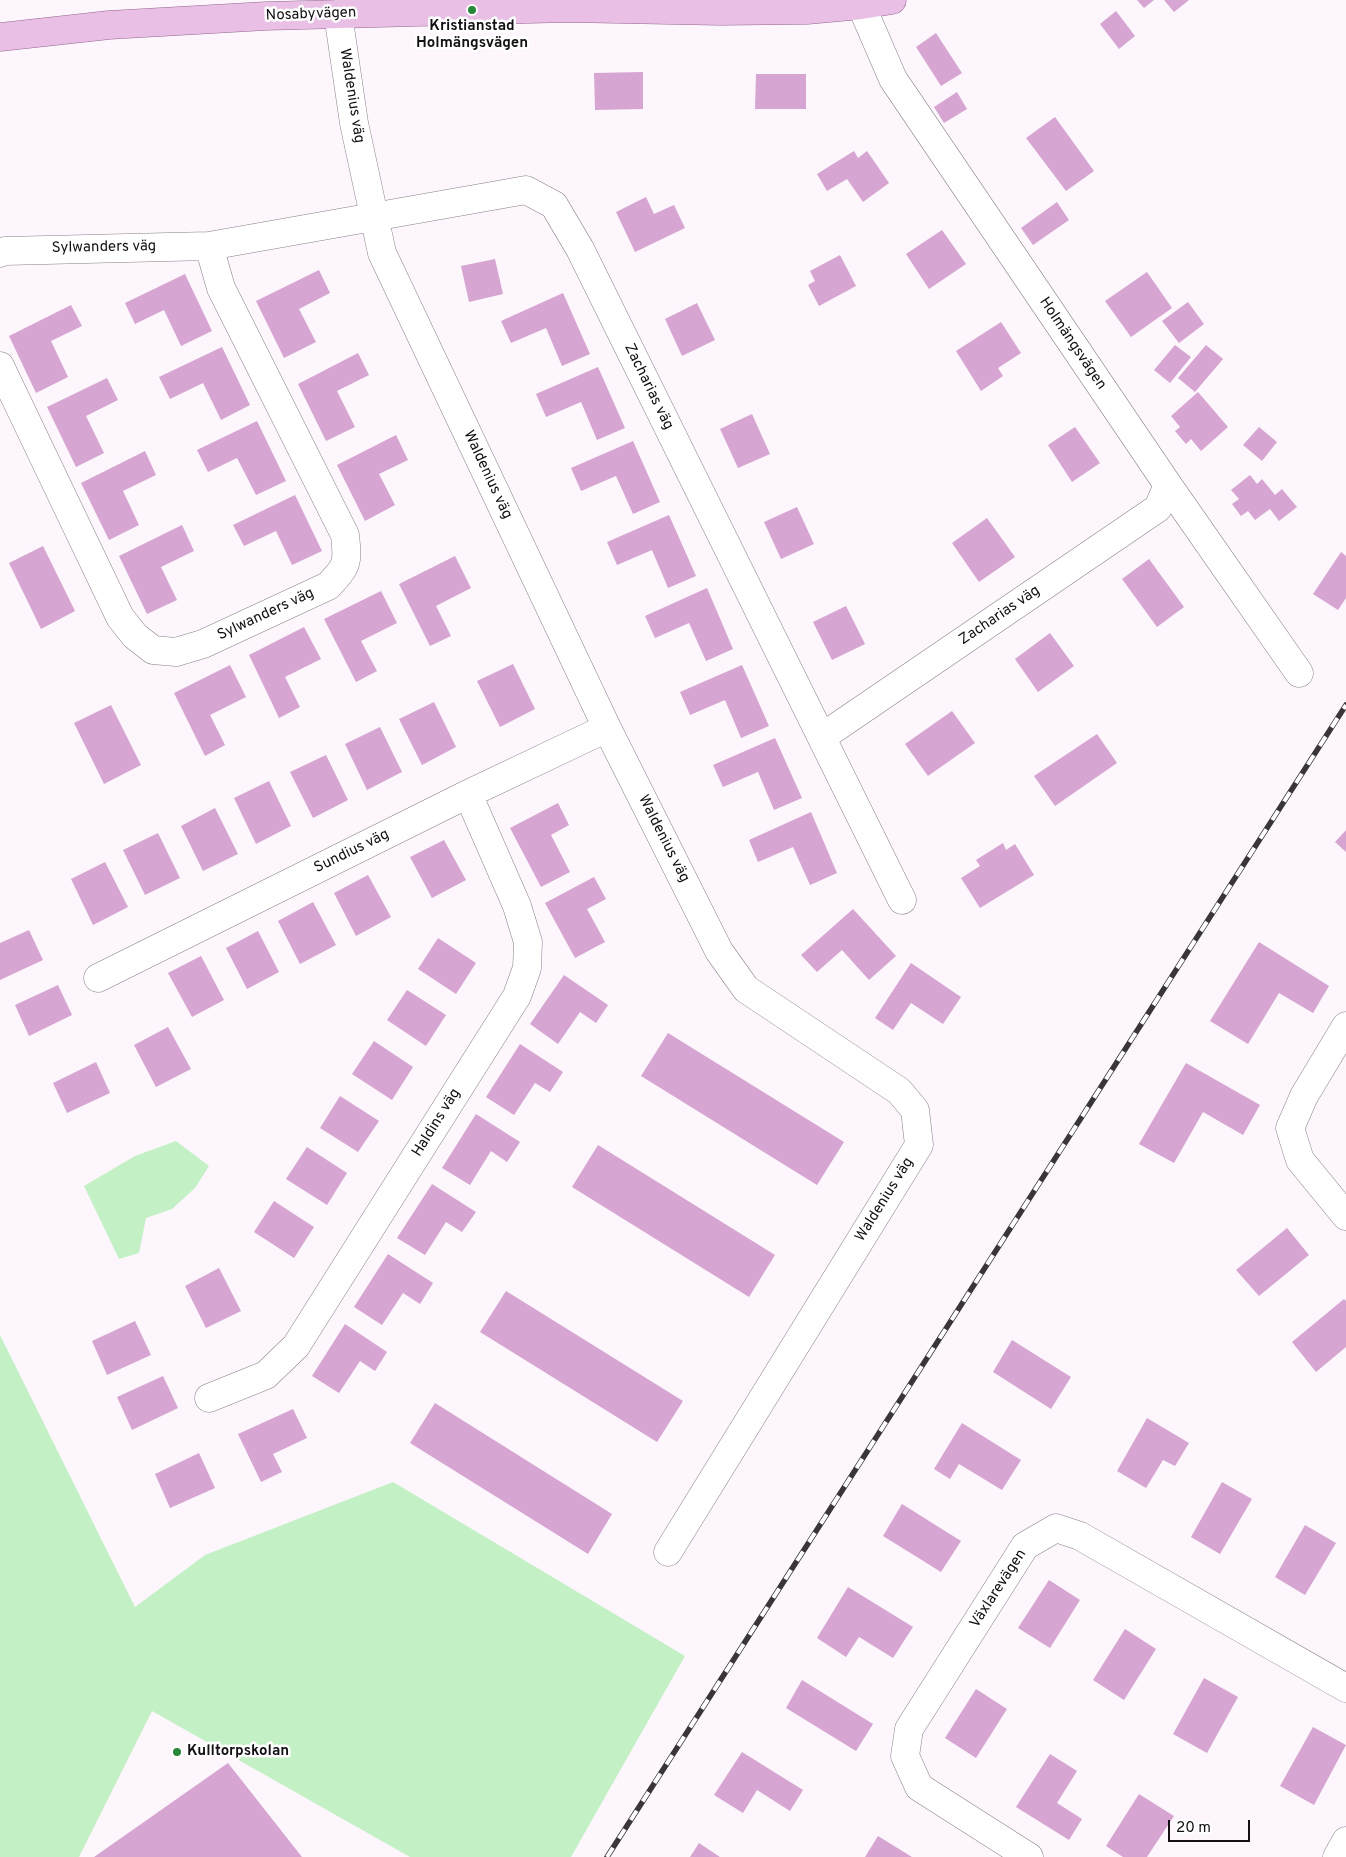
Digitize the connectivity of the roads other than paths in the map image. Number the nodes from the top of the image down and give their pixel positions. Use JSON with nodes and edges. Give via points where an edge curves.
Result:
{"nodes":[{"id":1,"x":892,"y":0,"type":"edge"},
{"id":2,"x":567,"y":4,"type":"edge"},
{"id":3,"x":860,"y":5,"type":"junction"},
{"id":4,"x":338,"y":14,"type":"junction"},
{"id":5,"x":0,"y":37,"type":"edge"},
{"id":6,"x":374,"y":216,"type":"junction"},
{"id":7,"x":209,"y":246,"type":"junction"},
{"id":8,"x":0,"y":253,"type":"edge"},
{"id":9,"x":0,"y":366,"type":"edge"},
{"id":10,"x":1168,"y":485,"type":"junction"},
{"id":11,"x":1299,"y":673,"type":"dead end"},
{"id":12,"x":607,"y":728,"type":"junction"},
{"id":13,"x":822,"y":737,"type":"junction"},
{"id":14,"x":468,"y":794,"type":"junction"},
{"id":15,"x":902,"y":900,"type":"dead end"},
{"id":16,"x":98,"y":978,"type":"dead end"},
{"id":17,"x":1346,"y":1026,"type":"edge"},
{"id":18,"x":1346,"y":1216,"type":"edge"},
{"id":19,"x":209,"y":1398,"type":"dead end"},
{"id":20,"x":668,"y":1552,"type":"dead end"},
{"id":21,"x":1346,"y":1688,"type":"edge"},
{"id":22,"x":1346,"y":1841,"type":"edge"},
{"id":23,"x":1029,"y":1857,"type":"edge"},
{"id":24,"x":1337,"y":1857,"type":"edge"}],
"edges":[{"from":1,"to":3,"type":"main road","name":"Nosabyvägen"},
{"from":2,"to":3,"type":"main road","name":"Nosabyvägen","via":[[730,11],[807,10]]},
{"from":2,"to":4,"type":"main road","name":"Nosabyvägen"},
{"from":3,"to":10,"type":"street","name":"Holmängsvägen","via":[[893,79]]},
{"from":4,"to":5,"type":"main road","name":"Nosabyvägen","via":[[109,25]]},
{"from":4,"to":6,"type":"street","name":"Waldenius väg","via":[[354,123]]},
{"from":6,"to":7,"type":"street","name":"Sylwanders väg"},
{"from":6,"to":12,"type":"street","name":"Waldenius väg","via":[[382,252]]},
{"from":6,"to":13,"type":"street","name":"Zacharias väg","via":[[526,190],[554,205],[580,248]]},
{"from":7,"to":8,"type":"street","name":"Sylwanders väg","via":[[5,250]]},
{"from":7,"to":9,"type":"street","name":"Sylwanders väg","via":[[221,288],[345,535],[347,559],[341,572],[328,586],[203,644],[176,652],[153,650],[135,636],[120,617]]},
{"from":10,"to":11,"type":"street","name":"Holmängsvägen"},
{"from":10,"to":13,"type":"street","name":"Zacharias väg","via":[[1158,508]]},
{"from":12,"to":14,"type":"street","name":"Sundius väg"},
{"from":12,"to":20,"type":"street","name":"Waldenius väg","via":[[719,951],[746,989],[899,1091],[915,1110],[919,1145]]},
{"from":13,"to":15,"type":"street","name":"Zacharias väg"},
{"from":14,"to":16,"type":"street","name":"Sundius väg"},
{"from":14,"to":19,"type":"street","name":"Haldins väg","via":[[517,906],[528,942],[527,968],[517,996],[296,1346],[266,1375]]},
{"from":17,"to":18,"type":"street","via":[[1304,1096],[1290,1128],[1300,1160]]},
{"from":21,"to":23,"type":"street","name":"Växlarevägen","via":[[1080,1536],[1056,1528],[1025,1546],[909,1729],[905,1756],[919,1787]]},
{"from":22,"to":24,"type":"street"}]}
